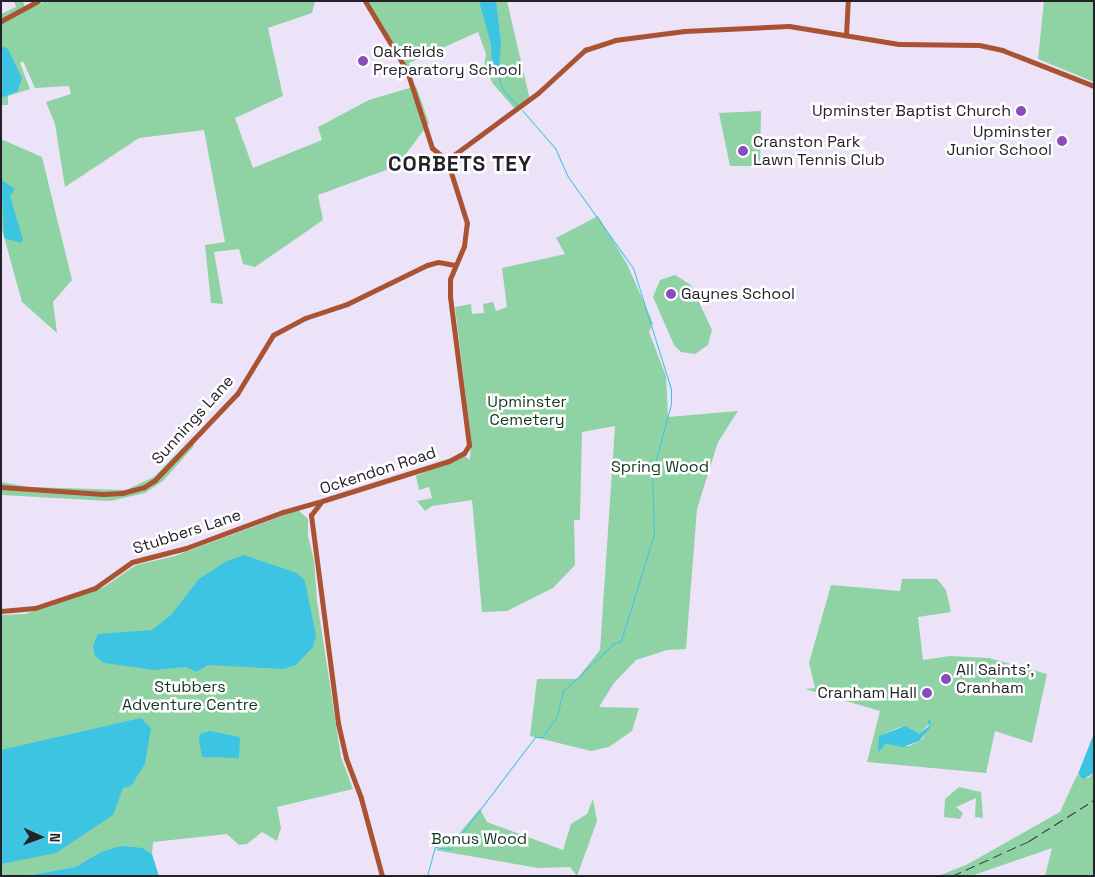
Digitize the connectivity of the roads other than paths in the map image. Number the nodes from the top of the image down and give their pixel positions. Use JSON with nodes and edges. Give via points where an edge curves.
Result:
{"nodes":[{"id":1,"x":38,"y":1,"type":"edge"},
{"id":2,"x":365,"y":1,"type":"edge"},
{"id":3,"x":848,"y":1,"type":"edge"},
{"id":4,"x":1,"y":20,"type":"edge"},
{"id":5,"x":846,"y":35,"type":"junction"},
{"id":6,"x":1094,"y":86,"type":"edge"},
{"id":7,"x":447,"y":160,"type":"junction"},
{"id":8,"x":455,"y":265,"type":"junction"},
{"id":9,"x":1,"y":487,"type":"edge"},
{"id":10,"x":322,"y":501,"type":"junction"},
{"id":11,"x":299,"y":507,"type":"junction"},
{"id":12,"x":310,"y":517,"type":"junction"},
{"id":13,"x":1,"y":612,"type":"edge"},
{"id":14,"x":382,"y":876,"type":"edge"}],
"edges":[{"from":1,"to":4,"type":"main road"},
{"from":2,"to":7,"type":"main road","via":[[407,71],[430,143],[437,154]]},
{"from":3,"to":5,"type":"main road"},
{"from":5,"to":6,"type":"main road","via":[[899,44],[984,46]]},
{"from":5,"to":7,"type":"main road","via":[[789,26],[726,27],[596,45],[577,55],[538,93]]},
{"from":7,"to":8,"type":"main road","name":"Ockendon Road","via":[[467,223],[464,246]]},
{"from":8,"to":9,"type":"main road","name":"Sunnings Lane","via":[[438,262],[427,265],[354,301],[304,318],[273,334],[237,394],[155,480],[144,487],[103,494]]},
{"from":8,"to":10,"type":"main road","name":"Ockendon Road","via":[[450,279],[450,297],[461,401],[469,440],[467,450],[449,461]]},
{"from":10,"to":11,"type":"main road","name":"Stubbers Lane"},
{"from":10,"to":12,"type":"main road","name":"Ockendon Road","via":[[313,508]]},
{"from":11,"to":12,"type":"main road"},
{"from":11,"to":13,"type":"main road","name":"Stubbers Lane","via":[[186,548],[132,562],[95,588],[35,608]]},
{"from":12,"to":14,"type":"main road","name":"Ockendon Road","via":[[338,723]]}]}
